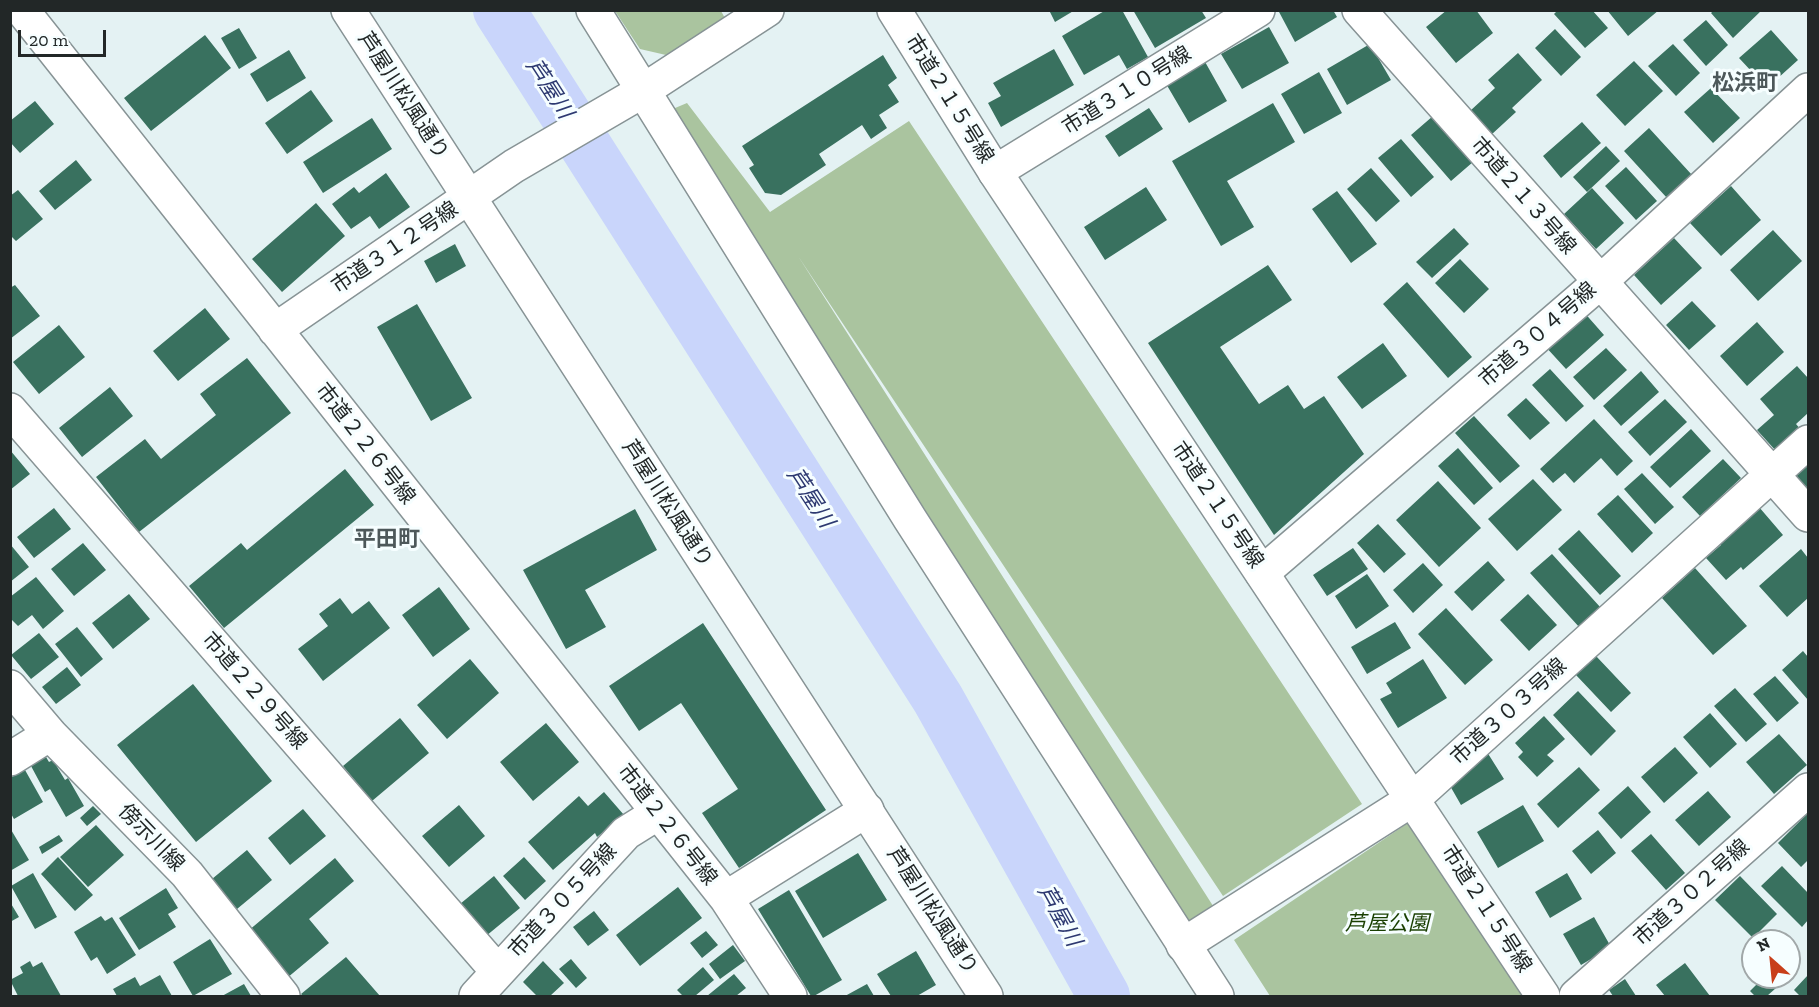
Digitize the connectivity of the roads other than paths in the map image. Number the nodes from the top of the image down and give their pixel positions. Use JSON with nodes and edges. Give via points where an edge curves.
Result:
{"nodes":[{"id":1,"x":22,"y":10,"type":"edge"},
{"id":2,"x":348,"y":10,"type":"edge"},
{"id":3,"x":593,"y":10,"type":"edge"},
{"id":4,"x":767,"y":10,"type":"edge"},
{"id":5,"x":894,"y":10,"type":"edge"},
{"id":6,"x":1258,"y":10,"type":"edge"},
{"id":7,"x":1359,"y":10,"type":"edge"},
{"id":8,"x":1809,"y":90,"type":"edge"},
{"id":9,"x":638,"y":93,"type":"junction"},
{"id":10,"x":995,"y":172,"type":"junction"},
{"id":11,"x":468,"y":198,"type":"junction"},
{"id":12,"x":1599,"y":283,"type":"junction"},
{"id":13,"x":275,"y":330,"type":"junction"},
{"id":14,"x":10,"y":410,"type":"edge"},
{"id":15,"x":1809,"y":442,"type":"edge"},
{"id":16,"x":1773,"y":476,"type":"junction"},
{"id":17,"x":1809,"y":515,"type":"edge"},
{"id":18,"x":1262,"y":573,"type":"junction"},
{"id":19,"x":10,"y":687,"type":"edge"},
{"id":20,"x":51,"y":735,"type":"junction"},
{"id":21,"x":10,"y":759,"type":"edge"},
{"id":22,"x":1809,"y":790,"type":"edge"},
{"id":23,"x":1413,"y":798,"type":"junction"},
{"id":24,"x":867,"y":810,"type":"junction"},
{"id":25,"x":658,"y":813,"type":"junction"},
{"id":26,"x":726,"y":898,"type":"junction"},
{"id":27,"x":1183,"y":945,"type":"junction"},
{"id":28,"x":498,"y":972,"type":"junction"},
{"id":29,"x":283,"y":996,"type":"edge"},
{"id":30,"x":476,"y":996,"type":"edge"},
{"id":31,"x":790,"y":996,"type":"edge"},
{"id":32,"x":986,"y":996,"type":"edge"},
{"id":33,"x":1217,"y":996,"type":"edge"},
{"id":34,"x":1543,"y":996,"type":"edge"},
{"id":35,"x":1576,"y":996,"type":"edge"}],
"edges":[{"from":1,"to":13,"type":"street","name":"市道２２６号線"},
{"from":2,"to":11,"type":"street","name":"芦屋川松風通り"},
{"from":3,"to":9,"type":"street"},
{"from":4,"to":9,"type":"street"},
{"from":5,"to":10,"type":"street","name":"市道２１５号線"},
{"from":6,"to":10,"type":"street","name":"市道３１０号線"},
{"from":7,"to":12,"type":"street","name":"市道２１３号線"},
{"from":8,"to":12,"type":"street","name":"市道３０４号線"},
{"from":9,"to":11,"type":"street","name":"市道３１２号線","via":[[514,166]]},
{"from":9,"to":27,"type":"street"},
{"from":10,"to":18,"type":"street","name":"市道２１５号線"},
{"from":11,"to":13,"type":"street","name":"市道３１２号線"},
{"from":11,"to":24,"type":"street","name":"芦屋川松風通り"},
{"from":12,"to":16,"type":"street","name":"市道２１３号線"},
{"from":12,"to":18,"type":"street","name":"市道３０４号線"},
{"from":13,"to":25,"type":"street","name":"市道２２６号線"},
{"from":14,"to":28,"type":"street","name":"市道２２９号線"},
{"from":15,"to":16,"type":"street","name":"市道３０３号線"},
{"from":16,"to":17,"type":"street","name":"市道２１３号線"},
{"from":16,"to":23,"type":"street","name":"市道３０３号線"},
{"from":18,"to":23,"type":"street","name":"市道２１５号線"},
{"from":19,"to":20,"type":"street","name":"傍示川線"},
{"from":20,"to":21,"type":"street"},
{"from":20,"to":29,"type":"street","name":"傍示川線","via":[[187,874]]},
{"from":22,"to":35,"type":"street","name":"市道３０２号線"},
{"from":23,"to":27,"type":"street","name":"市道３０３号線"},
{"from":23,"to":34,"type":"street","name":"市道２１５号線"},
{"from":24,"to":26,"type":"street"},
{"from":24,"to":32,"type":"street","name":"芦屋川松風通り"},
{"from":25,"to":26,"type":"street","name":"市道２２６号線"},
{"from":25,"to":28,"type":"street","name":"市道３０５号線","via":[[626,833]]},
{"from":26,"to":31,"type":"street","name":"市道２２６号線"},
{"from":27,"to":33,"type":"street"},
{"from":28,"to":30,"type":"street","name":"市道３０５号線"}]}
